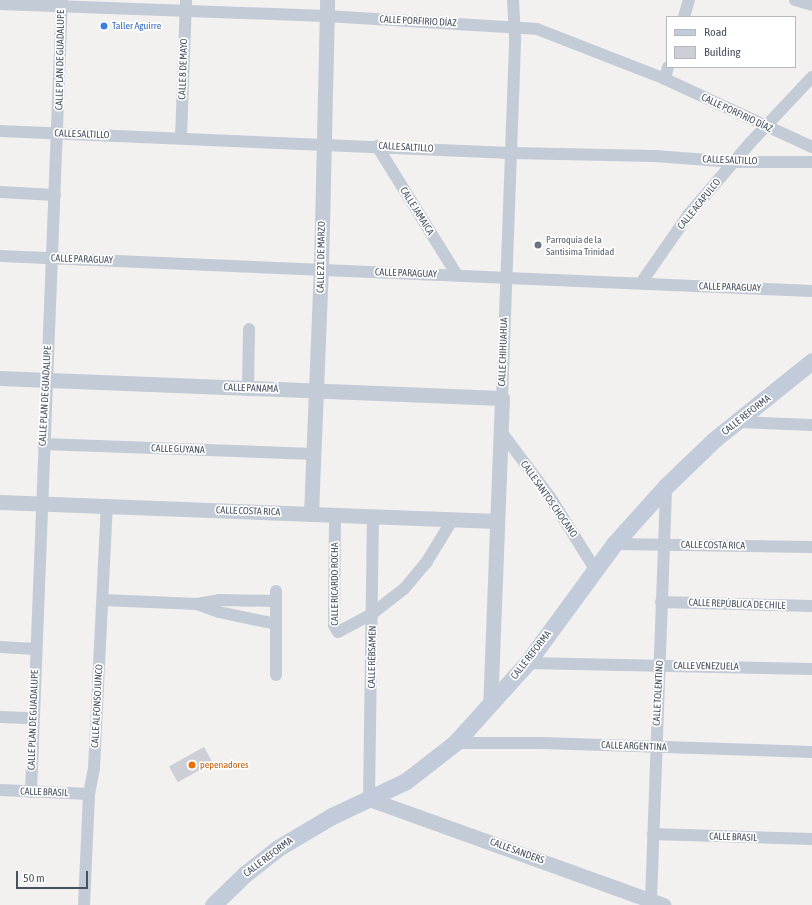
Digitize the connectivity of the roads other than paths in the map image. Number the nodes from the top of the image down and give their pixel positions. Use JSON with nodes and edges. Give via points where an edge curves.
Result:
{"nodes":[{"id":1,"x":327,"y":0,"type":"edge"},
{"id":2,"x":513,"y":0,"type":"edge"},
{"id":3,"x":689,"y":0,"type":"edge"},
{"id":4,"x":795,"y":0,"type":"edge"},
{"id":5,"x":62,"y":3,"type":"edge"},
{"id":6,"x":0,"y":4,"type":"edge"},
{"id":7,"x":185,"y":5,"type":"edge"},
{"id":8,"x":812,"y":5,"type":"edge"},
{"id":9,"x":326,"y":16,"type":"junction"},
{"id":10,"x":684,"y":16,"type":"edge"},
{"id":11,"x":515,"y":27,"type":"junction"},
{"id":12,"x":668,"y":68,"type":"edge"},
{"id":13,"x":812,"y":76,"type":"edge"},
{"id":14,"x":664,"y":79,"type":"junction"},
{"id":15,"x":766,"y":126,"type":"junction"},
{"id":16,"x":0,"y":131,"type":"edge"},
{"id":17,"x":58,"y":133,"type":"junction"},
{"id":18,"x":181,"y":137,"type":"junction"},
{"id":19,"x":323,"y":143,"type":"junction"},
{"id":20,"x":377,"y":146,"type":"junction"},
{"id":21,"x":812,"y":147,"type":"edge"},
{"id":22,"x":511,"y":153,"type":"junction"},
{"id":23,"x":734,"y":162,"type":"junction"},
{"id":24,"x":812,"y":162,"type":"edge"},
{"id":25,"x":0,"y":192,"type":"edge"},
{"id":26,"x":55,"y":195,"type":"junction"},
{"id":27,"x":0,"y":256,"type":"edge"},
{"id":28,"x":53,"y":258,"type":"junction"},
{"id":29,"x":321,"y":270,"type":"junction"},
{"id":30,"x":457,"y":275,"type":"junction"},
{"id":31,"x":506,"y":278,"type":"junction"},
{"id":32,"x":641,"y":283,"type":"junction"},
{"id":33,"x":812,"y":291,"type":"edge"},
{"id":34,"x":249,"y":329,"type":"dead end"},
{"id":35,"x":812,"y":361,"type":"edge"},
{"id":36,"x":0,"y":378,"type":"edge"},
{"id":37,"x":46,"y":380,"type":"junction"},
{"id":38,"x":248,"y":388,"type":"junction"},
{"id":39,"x":316,"y":390,"type":"junction"},
{"id":40,"x":502,"y":398,"type":"junction"},
{"id":41,"x":739,"y":422,"type":"junction"},
{"id":42,"x":812,"y":425,"type":"edge"},
{"id":43,"x":500,"y":430,"type":"junction"},
{"id":44,"x":43,"y":444,"type":"junction"},
{"id":45,"x":313,"y":454,"type":"junction"},
{"id":46,"x":666,"y":486,"type":"junction"},
{"id":47,"x":0,"y":502,"type":"edge"},
{"id":48,"x":40,"y":503,"type":"junction"},
{"id":49,"x":107,"y":506,"type":"junction"},
{"id":50,"x":311,"y":514,"type":"junction"},
{"id":51,"x":335,"y":515,"type":"junction"},
{"id":52,"x":374,"y":516,"type":"junction"},
{"id":53,"x":452,"y":519,"type":"junction"},
{"id":54,"x":497,"y":521,"type":"junction"},
{"id":55,"x":663,"y":543,"type":"junction"},
{"id":56,"x":614,"y":544,"type":"junction"},
{"id":57,"x":812,"y":547,"type":"edge"},
{"id":58,"x":596,"y":569,"type":"junction"},
{"id":59,"x":102,"y":600,"type":"junction"},
{"id":60,"x":662,"y":602,"type":"junction"},
{"id":61,"x":197,"y":604,"type":"junction"},
{"id":62,"x":812,"y":606,"type":"edge"},
{"id":63,"x":373,"y":614,"type":"junction"},
{"id":64,"x":276,"y":624,"type":"junction"},
{"id":65,"x":0,"y":647,"type":"edge"},
{"id":66,"x":36,"y":649,"type":"junction"},
{"id":67,"x":527,"y":663,"type":"junction"},
{"id":68,"x":660,"y":665,"type":"junction"},
{"id":69,"x":812,"y":669,"type":"edge"},
{"id":70,"x":276,"y":675,"type":"dead end"},
{"id":71,"x":490,"y":704,"type":"junction"},
{"id":72,"x":0,"y":717,"type":"edge"},
{"id":73,"x":33,"y":718,"type":"junction"},
{"id":74,"x":455,"y":743,"type":"junction"},
{"id":75,"x":656,"y":747,"type":"junction"},
{"id":76,"x":812,"y":752,"type":"edge"},
{"id":77,"x":0,"y":790,"type":"edge"},
{"id":78,"x":31,"y":792,"type":"junction"},
{"id":79,"x":89,"y":794,"type":"junction"},
{"id":80,"x":369,"y":799,"type":"junction"},
{"id":81,"x":653,"y":834,"type":"junction"},
{"id":82,"x":812,"y":839,"type":"edge"},
{"id":83,"x":658,"y":902,"type":"edge"},
{"id":84,"x":84,"y":905,"type":"edge"},
{"id":85,"x":213,"y":905,"type":"edge"}],
"edges":[{"from":1,"to":9,"type":"street","name":"CALLE 21 DE MARZO"},
{"from":2,"to":11,"type":"street","name":"CALLE CHIHUAHUA"},
{"from":3,"to":10,"type":"street"},
{"from":4,"to":8,"type":"street"},
{"from":5,"to":6,"type":"street","name":"CALLE PORFIRIO DÍAZ"},
{"from":5,"to":7,"type":"street","name":"CALLE PORFIRIO DÍAZ"},
{"from":5,"to":17,"type":"street","name":"CALLE PLAN DE GUADALUPE"},
{"from":7,"to":9,"type":"street","name":"CALLE PORFIRIO DÍAZ"},
{"from":7,"to":18,"type":"street","name":"CALLE 8 DE MAYO"},
{"from":9,"to":11,"type":"street","name":"CALLE PORFIRIO DÍAZ"},
{"from":9,"to":19,"type":"street","name":"CALLE 21 DE MARZO"},
{"from":11,"to":14,"type":"street","name":"CALLE PORFIRIO DÍAZ","via":[[547,32]]},
{"from":11,"to":22,"type":"street","name":"CALLE CHIHUAHUA"},
{"from":12,"to":14,"type":"street"},
{"from":13,"to":15,"type":"street","name":"CALLE ACAPULCO"},
{"from":14,"to":15,"type":"street","name":"CALLE PORFIRIO DÍAZ"},
{"from":15,"to":21,"type":"street","name":"CALLE PORFIRIO DÍAZ"},
{"from":15,"to":23,"type":"street","name":"CALLE ACAPULCO"},
{"from":16,"to":17,"type":"street","name":"CALLE SALTILLO"},
{"from":17,"to":18,"type":"street","name":"CALLE SALTILLO"},
{"from":17,"to":26,"type":"street","name":"CALLE PLAN DE GUADALUPE"},
{"from":18,"to":19,"type":"street","name":"CALLE SALTILLO"},
{"from":19,"to":20,"type":"street","name":"CALLE SALTILLO"},
{"from":19,"to":29,"type":"street","name":"CALLE 21 DE MARZO"},
{"from":20,"to":22,"type":"street","name":"CALLE SALTILLO"},
{"from":20,"to":30,"type":"street","name":"CALLE JAMAICA"},
{"from":22,"to":23,"type":"street","name":"CALLE SALTILLO","via":[[655,156]]},
{"from":22,"to":31,"type":"street","name":"CALLE CHIHUAHUA"},
{"from":23,"to":24,"type":"street","name":"CALLE SALTILLO"},
{"from":23,"to":32,"type":"street","name":"CALLE ACAPULCO","via":[[689,214]]},
{"from":25,"to":26,"type":"street"},
{"from":26,"to":28,"type":"street","name":"CALLE PLAN DE GUADALUPE"},
{"from":27,"to":28,"type":"street","name":"CALLE PARAGUAY"},
{"from":28,"to":29,"type":"street","name":"CALLE PARAGUAY"},
{"from":28,"to":37,"type":"street","name":"CALLE PLAN DE GUADALUPE"},
{"from":29,"to":30,"type":"street","name":"CALLE PARAGUAY"},
{"from":29,"to":39,"type":"street","name":"CALLE 21 DE MARZO"},
{"from":30,"to":31,"type":"street","name":"CALLE PARAGUAY"},
{"from":31,"to":32,"type":"street","name":"CALLE PARAGUAY"},
{"from":31,"to":40,"type":"street","name":"CALLE CHIHUAHUA"},
{"from":32,"to":33,"type":"street","name":"CALLE PARAGUAY"},
{"from":34,"to":38,"type":"street"},
{"from":35,"to":41,"type":"main road","name":"CALLE REFORMA"},
{"from":36,"to":37,"type":"street","name":"CALLE PANAMÁ"},
{"from":37,"to":38,"type":"street","name":"CALLE PANAMÁ"},
{"from":37,"to":44,"type":"street","name":"CALLE PLAN DE GUADALUPE"},
{"from":38,"to":39,"type":"street","name":"CALLE PANAMÁ"},
{"from":39,"to":40,"type":"street","name":"CALLE PANAMÁ"},
{"from":39,"to":45,"type":"street","name":"CALLE 21 DE MARZO"},
{"from":40,"to":43,"type":"street","name":"CALLE CHIHUAHUA"},
{"from":41,"to":42,"type":"street"},
{"from":41,"to":46,"type":"main road","name":"CALLE REFORMA","via":[[715,439]]},
{"from":43,"to":54,"type":"street","name":"CALLE CHIHUAHUA"},
{"from":43,"to":58,"type":"street","name":"CALLE SANTOS CHOCANO","via":[[550,497]]},
{"from":44,"to":45,"type":"street","name":"CALLE GUYANA"},
{"from":44,"to":48,"type":"street","name":"CALLE PLAN DE GUADALUPE"},
{"from":45,"to":50,"type":"street","name":"CALLE 21 DE MARZO"},
{"from":46,"to":55,"type":"street","name":"CALLE TOLENTINO"},
{"from":46,"to":56,"type":"main road","name":"CALLE REFORMA"},
{"from":47,"to":48,"type":"street","name":"CALLE COSTA RICA"},
{"from":48,"to":49,"type":"street","name":"CALLE COSTA RICA"},
{"from":48,"to":66,"type":"street","name":"CALLE PLAN DE GUADALUPE"},
{"from":49,"to":50,"type":"street","name":"CALLE COSTA RICA"},
{"from":49,"to":59,"type":"street","name":"CALLE ALFONSO JUNCO"},
{"from":50,"to":51,"type":"street","name":"CALLE COSTA RICA"},
{"from":51,"to":52,"type":"street","name":"CALLE COSTA RICA"},
{"from":51,"to":63,"type":"street","name":"CALLE RICARDO ROCHA","via":[[334,628],[342,631]]},
{"from":52,"to":53,"type":"street","name":"CALLE COSTA RICA"},
{"from":52,"to":63,"type":"street","name":"CALLE RÉBSAMEN"},
{"from":53,"to":54,"type":"street","name":"CALLE COSTA RICA"},
{"from":53,"to":63,"type":"street","name":"CALLE RICARDO ROCHA","via":[[438,546],[415,576]]},
{"from":54,"to":71,"type":"street","name":"CALLE CHIHUAHUA"},
{"from":55,"to":56,"type":"street","name":"CALLE COSTA RICA"},
{"from":55,"to":57,"type":"street","name":"CALLE COSTA RICA"},
{"from":55,"to":60,"type":"street","name":"CALLE TOLENTINO"},
{"from":56,"to":58,"type":"main road","name":"CALLE REFORMA"},
{"from":58,"to":67,"type":"main road","name":"CALLE REFORMA"},
{"from":59,"to":61,"type":"street"},
{"from":59,"to":79,"type":"street","name":"CALLE ALFONSO JUNCO","via":[[94,768]]},
{"from":60,"to":62,"type":"street","name":"CALLE REPÚBLICA DE CHILE"},
{"from":60,"to":68,"type":"street","name":"CALLE TOLENTINO"},
{"from":61,"to":64,"type":"street","via":[[219,612]]},
{"from":61,"to":64,"type":"street","via":[[276,596]]},
{"from":63,"to":80,"type":"street","name":"CALLE RÉBSAMEN"},
{"from":64,"to":70,"type":"street"},
{"from":65,"to":66,"type":"street"},
{"from":66,"to":73,"type":"street","name":"CALLE PLAN DE GUADALUPE"},
{"from":67,"to":68,"type":"street","name":"CALLE VENEZUELA"},
{"from":67,"to":71,"type":"main road","name":"CALLE REFORMA"},
{"from":68,"to":69,"type":"street","name":"CALLE VENEZUELA"},
{"from":68,"to":75,"type":"street","name":"CALLE TOLENTINO"},
{"from":71,"to":74,"type":"main road","name":"CALLE REFORMA"},
{"from":72,"to":73,"type":"street"},
{"from":73,"to":78,"type":"street","name":"CALLE PLAN DE GUADALUPE"},
{"from":74,"to":75,"type":"street","name":"CALLE ARGENTINA"},
{"from":74,"to":80,"type":"main road","name":"CALLE REFORMA","via":[[406,781]]},
{"from":75,"to":76,"type":"street","name":"CALLE ARGENTINA"},
{"from":75,"to":81,"type":"street","name":"CALLE TOLENTINO"},
{"from":77,"to":78,"type":"street","name":"CALLE BRASIL"},
{"from":78,"to":79,"type":"street","name":"CALLE BRASIL"},
{"from":79,"to":84,"type":"street","name":"CALLE ALFONSO JUNCO"},
{"from":80,"to":83,"type":"street","name":"CALLE SANDERS"},
{"from":80,"to":85,"type":"main road","name":"CALLE REFORMA","via":[[307,829],[278,848],[245,874]]},
{"from":81,"to":82,"type":"street","name":"CALLE BRASIL"},
{"from":81,"to":83,"type":"street","name":"CALLE TOLENTINO"}]}
